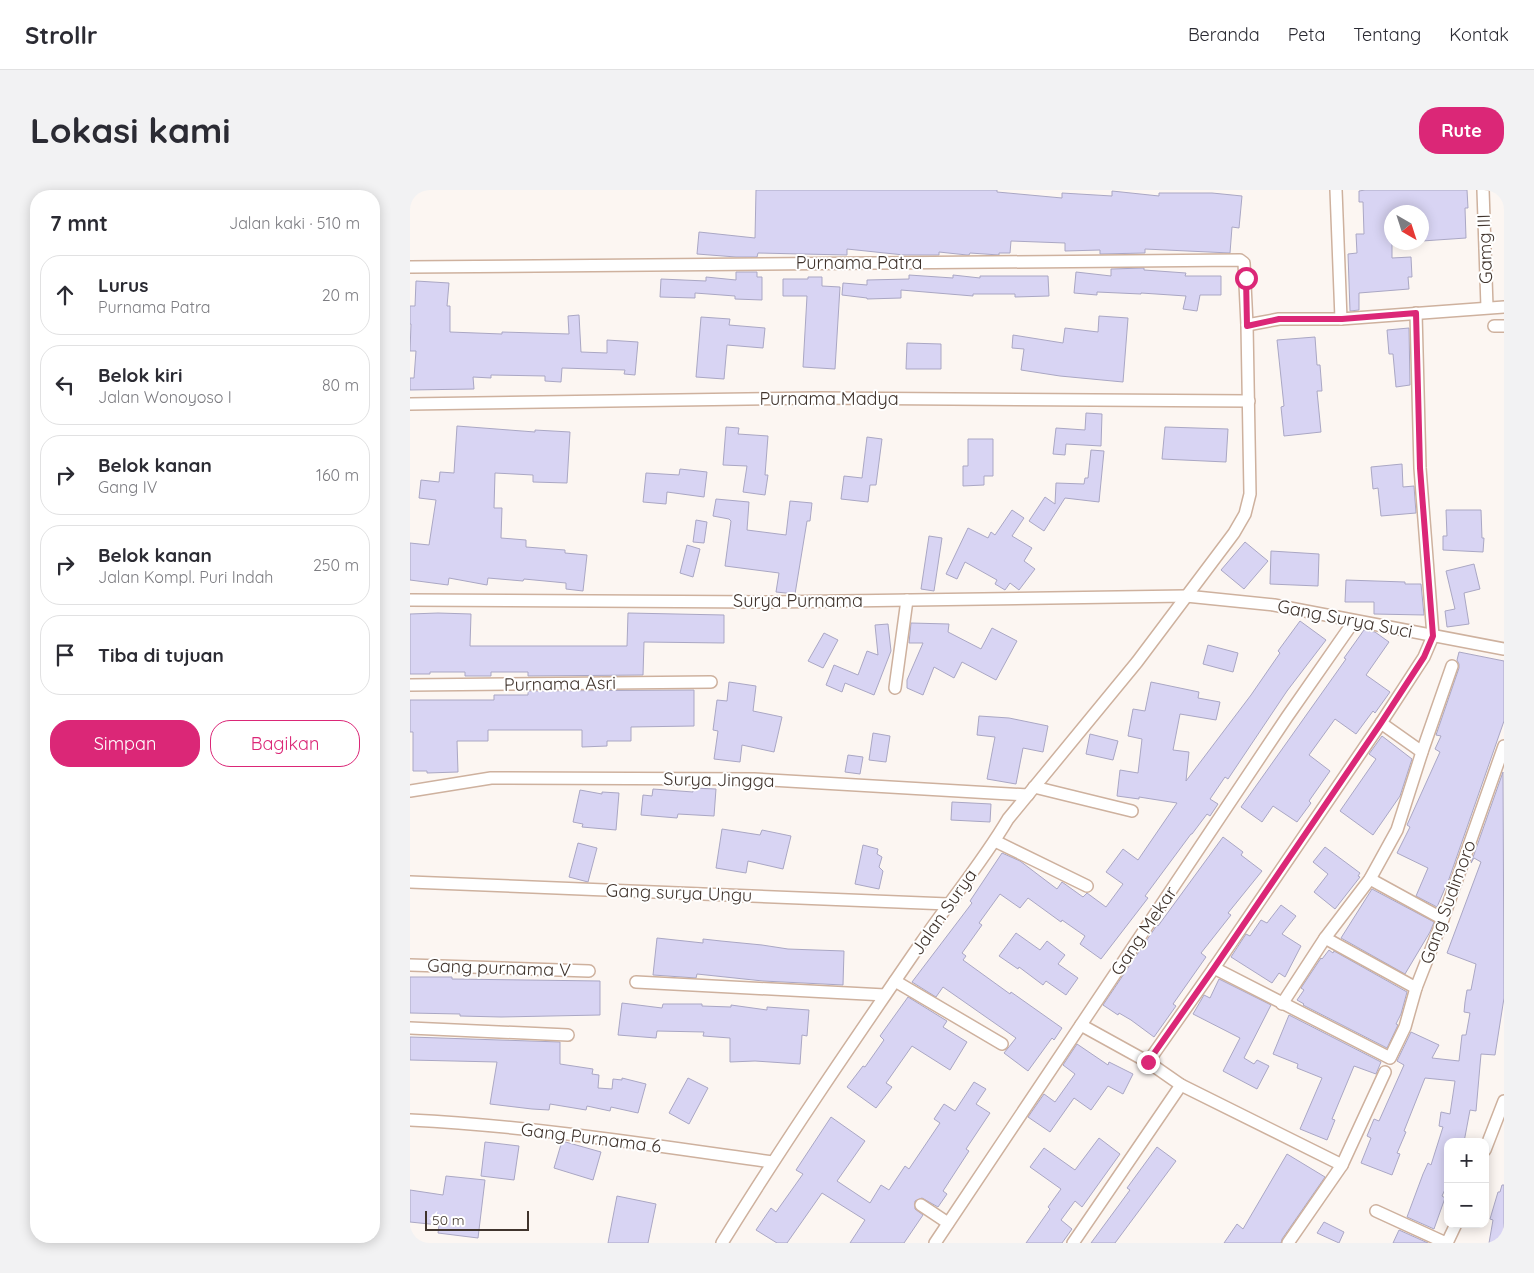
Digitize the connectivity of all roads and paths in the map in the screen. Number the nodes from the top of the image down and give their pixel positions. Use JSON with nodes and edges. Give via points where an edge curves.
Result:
{"nodes":[{"id":1,"x":1336,"y":190,"type":"edge"},
{"id":2,"x":1483,"y":190,"type":"edge"},
{"id":3,"x":410,"y":267,"type":"edge"},
{"id":4,"x":1487,"y":307,"type":"junction"},
{"id":5,"x":1504,"y":307,"type":"edge"},
{"id":6,"x":1416,"y":313,"type":"junction"},
{"id":7,"x":1342,"y":319,"type":"junction"},
{"id":8,"x":1247,"y":326,"type":"junction"},
{"id":9,"x":1248,"y":401,"type":"junction"},
{"id":10,"x":410,"y":404,"type":"edge"},
{"id":11,"x":1186,"y":596,"type":"junction"},
{"id":12,"x":410,"y":600,"type":"edge"},
{"id":13,"x":907,"y":600,"type":"junction"},
{"id":14,"x":1354,"y":621,"type":"junction"},
{"id":15,"x":1433,"y":636,"type":"junction"},
{"id":16,"x":1504,"y":649,"type":"edge"},
{"id":17,"x":1452,"y":666,"type":"dead end"},
{"id":18,"x":711,"y":682,"type":"dead end"},
{"id":19,"x":410,"y":685,"type":"edge"},
{"id":20,"x":895,"y":688,"type":"dead end"},
{"id":21,"x":1381,"y":723,"type":"junction"},
{"id":22,"x":1504,"y":746,"type":"edge"},
{"id":23,"x":1422,"y":752,"type":"junction"},
{"id":24,"x":410,"y":790,"type":"edge"},
{"id":25,"x":1031,"y":791,"type":"junction"},
{"id":26,"x":1132,"y":811,"type":"dead end"},
{"id":27,"x":995,"y":840,"type":"junction"},
{"id":28,"x":1370,"y":879,"type":"junction"},
{"id":29,"x":410,"y":882,"type":"edge"},
{"id":30,"x":1087,"y":886,"type":"dead end"},
{"id":31,"x":948,"y":904,"type":"junction"},
{"id":32,"x":1443,"y":919,"type":"junction"},
{"id":33,"x":1325,"y":938,"type":"junction"},
{"id":34,"x":410,"y":965,"type":"edge"},
{"id":35,"x":1214,"y":968,"type":"junction"},
{"id":36,"x":589,"y":971,"type":"dead end"},
{"id":37,"x":895,"y":981,"type":"junction"},
{"id":38,"x":636,"y":982,"type":"dead end"},
{"id":39,"x":1416,"y":988,"type":"junction"},
{"id":40,"x":885,"y":995,"type":"junction"},
{"id":41,"x":1282,"y":1004,"type":"junction"},
{"id":42,"x":1081,"y":1025,"type":"junction"},
{"id":43,"x":410,"y":1028,"type":"edge"},
{"id":44,"x":568,"y":1035,"type":"dead end"},
{"id":45,"x":1002,"y":1044,"type":"dead end"},
{"id":46,"x":1148,"y":1062,"type":"junction"},
{"id":47,"x":1385,"y":1072,"type":"dead end"},
{"id":48,"x":1181,"y":1085,"type":"junction"},
{"id":49,"x":1504,"y":1101,"type":"edge"},
{"id":50,"x":410,"y":1120,"type":"edge"},
{"id":51,"x":1489,"y":1140,"type":"edge"},
{"id":52,"x":772,"y":1162,"type":"junction"},
{"id":53,"x":1342,"y":1165,"type":"junction"},
{"id":54,"x":921,"y":1204,"type":"dead end"},
{"id":55,"x":1376,"y":1212,"type":"dead end"},
{"id":56,"x":948,"y":1223,"type":"junction"},
{"id":57,"x":1454,"y":1228,"type":"edge"},
{"id":58,"x":722,"y":1243,"type":"edge"},
{"id":59,"x":935,"y":1243,"type":"edge"},
{"id":60,"x":1073,"y":1243,"type":"edge"},
{"id":61,"x":1288,"y":1243,"type":"edge"},
{"id":62,"x":1446,"y":1243,"type":"edge"}],
"edges":[{"from":1,"to":7,"type":"street"},
{"from":2,"to":4,"type":"street","name":"Gamg III"},
{"from":3,"to":8,"type":"street","name":"Purnama Patra","via":[[1240,260],[1244,263],[1246,278]]},
{"from":4,"to":5,"type":"street"},
{"from":4,"to":6,"type":"street"},
{"from":6,"to":7,"type":"street"},
{"from":6,"to":15,"type":"street","via":[[1420,468]]},
{"from":7,"to":8,"type":"street","via":[[1279,319]]},
{"from":8,"to":9,"type":"street","name":"Jalan Surya"},
{"from":9,"to":10,"type":"street","name":"Purnama Madya","via":[[818,398]]},
{"from":9,"to":11,"type":"street","name":"Jalan Surya","via":[[1250,494],[1246,514]]},
{"from":11,"to":13,"type":"street","name":"Surya Purnama"},
{"from":11,"to":14,"type":"street","name":"Gang Surya Suci","via":[[1274,605]]},
{"from":11,"to":25,"type":"street","name":"Jalan Surya","via":[[1137,662]]},
{"from":12,"to":13,"type":"street","name":"Surya Purnama"},
{"from":13,"to":20,"type":"street"},
{"from":14,"to":15,"type":"street","name":"Gang Surya Suci"},
{"from":14,"to":42,"type":"street","name":"Gang Mekar"},
{"from":15,"to":16,"type":"street","name":"Gang Surya Suci"},
{"from":15,"to":21,"type":"street","via":[[1424,657]]},
{"from":17,"to":23,"type":"street"},
{"from":18,"to":19,"type":"street","name":"Purnama Asri"},
{"from":21,"to":23,"type":"street"},
{"from":21,"to":35,"type":"street"},
{"from":22,"to":32,"type":"street","name":"Gang Sudimoro"},
{"from":23,"to":28,"type":"street","via":[[1401,821]]},
{"from":24,"to":25,"type":"street","name":"Surya Jingga","via":[[491,778],[527,778],[754,780]]},
{"from":25,"to":26,"type":"street","name":"Surya Jingga"},
{"from":25,"to":27,"type":"street","name":"Jalan Surya"},
{"from":27,"to":30,"type":"street"},
{"from":27,"to":31,"type":"street","name":"Jalan Surya"},
{"from":28,"to":32,"type":"street"},
{"from":28,"to":33,"type":"street"},
{"from":29,"to":31,"type":"street","name":"Gang surya Ungu"},
{"from":31,"to":37,"type":"street","name":"Jalan Surya"},
{"from":32,"to":39,"type":"street","name":"Gang Sudimoro"},
{"from":33,"to":39,"type":"street"},
{"from":33,"to":41,"type":"street"},
{"from":34,"to":36,"type":"street","name":"Gang purnama V"},
{"from":35,"to":41,"type":"street"},
{"from":35,"to":46,"type":"street"},
{"from":37,"to":40,"type":"street","name":"Jalan Surya"},
{"from":37,"to":45,"type":"street"},
{"from":38,"to":40,"type":"street"},
{"from":39,"to":41,"type":"street","name":"Gang Sudimoro","via":[[1405,1027],[1390,1058]]},
{"from":40,"to":52,"type":"street","name":"Jalan Surya"},
{"from":42,"to":46,"type":"street"},
{"from":42,"to":56,"type":"street","name":"Gang Mekar"},
{"from":43,"to":44,"type":"street"},
{"from":46,"to":48,"type":"street"},
{"from":47,"to":53,"type":"street"},
{"from":48,"to":53,"type":"street"},
{"from":48,"to":60,"type":"street"},
{"from":49,"to":51,"type":"street"},
{"from":50,"to":52,"type":"street","name":"Gang Purnama 6","via":[[573,1134]]},
{"from":52,"to":58,"type":"street","name":"Jalan Surya"},
{"from":53,"to":61,"type":"street"},
{"from":54,"to":56,"type":"street"},
{"from":55,"to":62,"type":"street"},
{"from":56,"to":59,"type":"street","name":"Gang Mekar"},
{"from":57,"to":62,"type":"street"}]}
